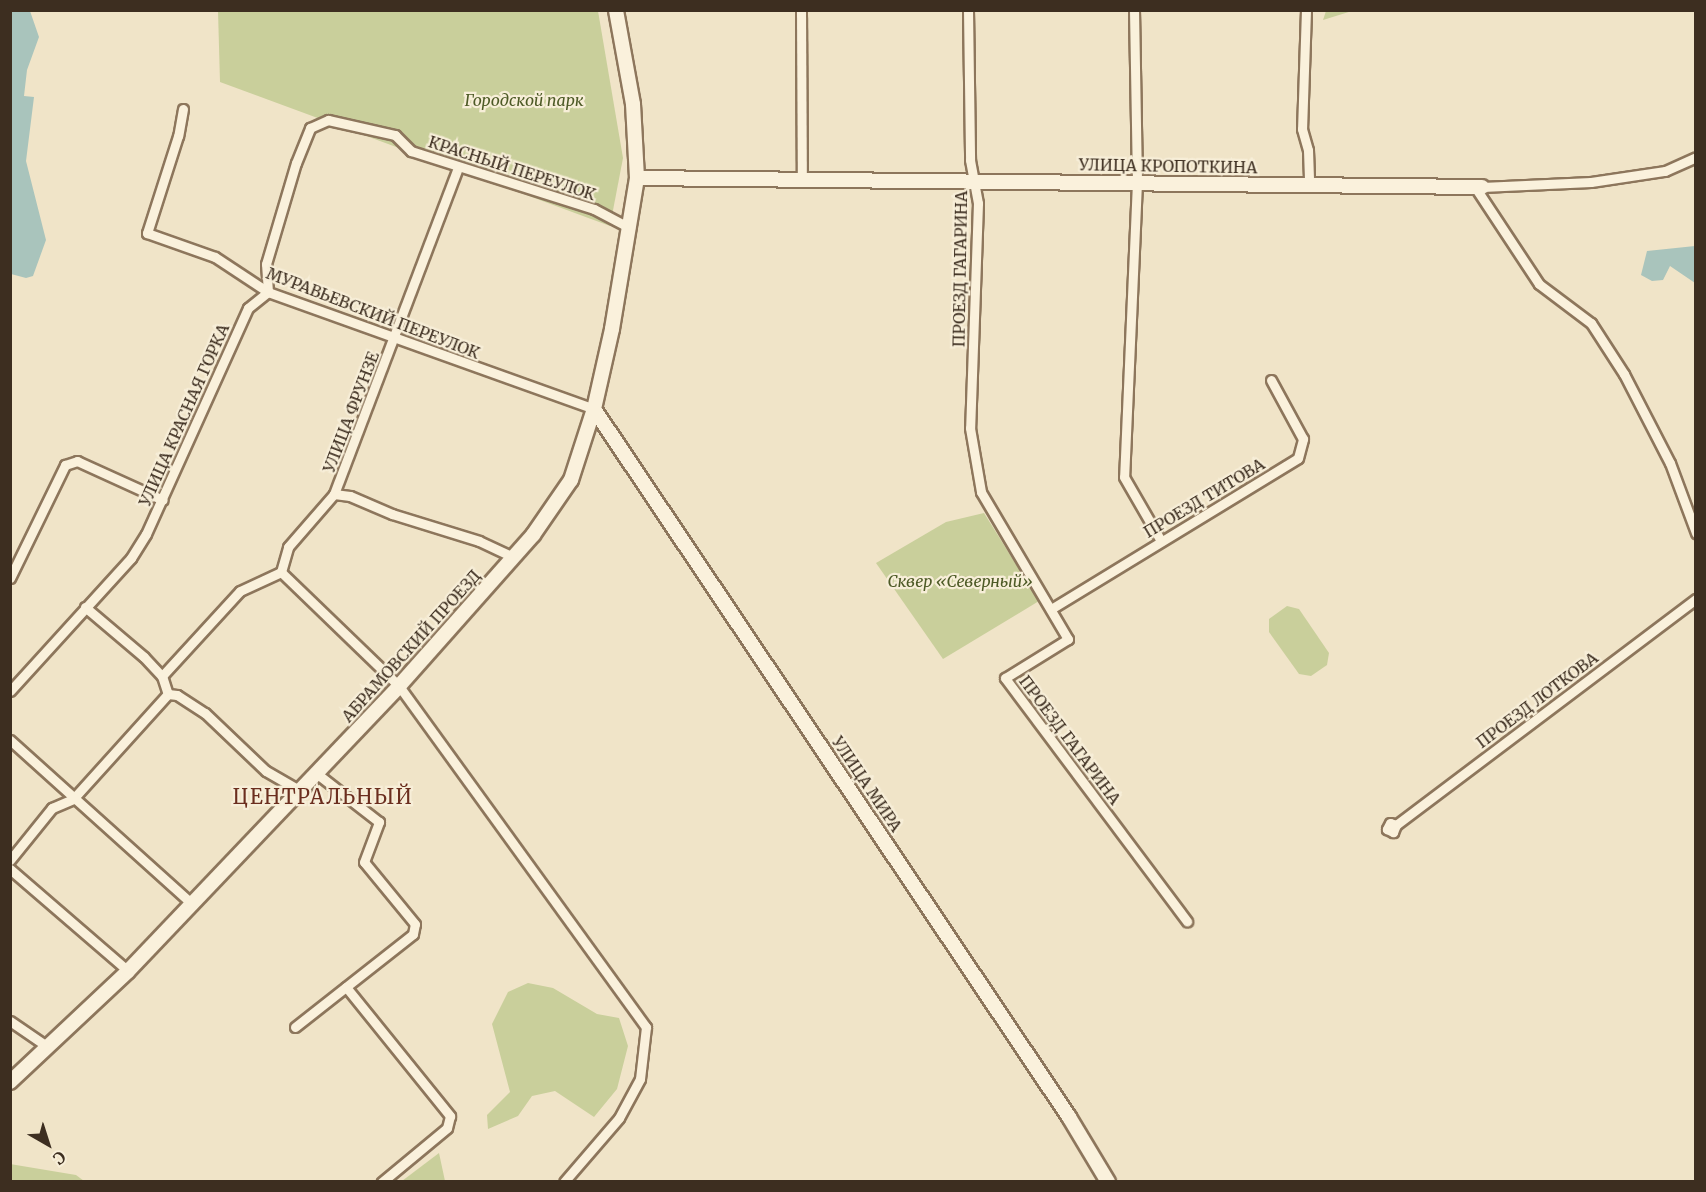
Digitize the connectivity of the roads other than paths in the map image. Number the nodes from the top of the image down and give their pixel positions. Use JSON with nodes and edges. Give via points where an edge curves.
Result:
{"nodes":[{"id":1,"x":616,"y":10,"type":"edge"},
{"id":2,"x":801,"y":10,"type":"edge"},
{"id":3,"x":968,"y":10,"type":"edge"},
{"id":4,"x":1134,"y":10,"type":"edge"},
{"id":5,"x":1306,"y":10,"type":"edge"},
{"id":6,"x":183,"y":109,"type":"dead end"},
{"id":7,"x":1695,"y":157,"type":"edge"},
{"id":8,"x":458,"y":167,"type":"junction"},
{"id":9,"x":637,"y":178,"type":"junction"},
{"id":10,"x":976,"y":180,"type":"junction"},
{"id":11,"x":802,"y":181,"type":"junction"},
{"id":12,"x":1137,"y":182,"type":"junction"},
{"id":13,"x":1309,"y":186,"type":"junction"},
{"id":14,"x":1478,"y":187,"type":"junction"},
{"id":15,"x":630,"y":228,"type":"junction"},
{"id":16,"x":268,"y":292,"type":"junction"},
{"id":17,"x":396,"y":339,"type":"junction"},
{"id":18,"x":1271,"y":380,"type":"dead end"},
{"id":19,"x":594,"y":409,"type":"junction"},
{"id":20,"x":334,"y":494,"type":"junction"},
{"id":21,"x":163,"y":500,"type":"junction"},
{"id":22,"x":1695,"y":533,"type":"edge"},
{"id":23,"x":1161,"y":540,"type":"junction"},
{"id":24,"x":514,"y":557,"type":"junction"},
{"id":25,"x":281,"y":572,"type":"junction"},
{"id":26,"x":10,"y":578,"type":"edge"},
{"id":27,"x":1695,"y":599,"type":"edge"},
{"id":28,"x":86,"y":607,"type":"junction"},
{"id":29,"x":1051,"y":609,"type":"junction"},
{"id":30,"x":162,"y":676,"type":"junction"},
{"id":31,"x":399,"y":686,"type":"junction"},
{"id":32,"x":10,"y":691,"type":"edge"},
{"id":33,"x":168,"y":694,"type":"junction"},
{"id":34,"x":10,"y":740,"type":"edge"},
{"id":35,"x":316,"y":773,"type":"junction"},
{"id":36,"x":300,"y":791,"type":"junction"},
{"id":37,"x":73,"y":799,"type":"junction"},
{"id":38,"x":1396,"y":825,"type":"dead end"},
{"id":39,"x":10,"y":860,"type":"edge"},
{"id":40,"x":10,"y":869,"type":"edge"},
{"id":41,"x":192,"y":904,"type":"junction"},
{"id":42,"x":1186,"y":921,"type":"dead end"},
{"id":43,"x":128,"y":971,"type":"junction"},
{"id":44,"x":346,"y":987,"type":"junction"},
{"id":45,"x":10,"y":1021,"type":"edge"},
{"id":46,"x":295,"y":1027,"type":"dead end"},
{"id":47,"x":48,"y":1047,"type":"junction"},
{"id":48,"x":10,"y":1082,"type":"edge"},
{"id":49,"x":382,"y":1182,"type":"edge"},
{"id":50,"x":564,"y":1182,"type":"edge"},
{"id":51,"x":1107,"y":1182,"type":"edge"}],
"edges":[{"from":1,"to":9,"type":"street","name":"АБРАМОВСКИЙ ПРОЕЗД","via":[[633,104]]},
{"from":2,"to":11,"type":"street"},
{"from":3,"to":10,"type":"street","name":"ПРОЕЗД ГАГАРИНА","via":[[970,160]]},
{"from":4,"to":12,"type":"street"},
{"from":5,"to":13,"type":"street","via":[[1302,129],[1308,150]]},
{"from":6,"to":16,"type":"street","name":"МУРАВЬЕВСКИЙ ПЕРЕУЛОК","via":[[147,233],[215,257]]},
{"from":7,"to":14,"type":"street","name":"УЛИЦА КРОПОТКИНА","via":[[1665,171],[1591,182]]},
{"from":8,"to":15,"type":"street","name":"КРАСНЫЙ ПЕРЕУЛОК","via":[[594,209]]},
{"from":8,"to":16,"type":"street","name":"КРАСНЫЙ ПЕРЕУЛОК","via":[[411,151],[395,135],[328,120],[318,122],[305,135],[266,264]]},
{"from":8,"to":17,"type":"street","name":"УЛИЦА ФРУНЗЕ"},
{"from":9,"to":11,"type":"street","name":"УЛИЦА КРОПОТКИНА"},
{"from":9,"to":15,"type":"street","name":"АБРАМОВСКИЙ ПРОЕЗД"},
{"from":10,"to":11,"type":"street","name":"УЛИЦА КРОПОТКИНА"},
{"from":10,"to":12,"type":"street","name":"УЛИЦА КРОПОТКИНА"},
{"from":10,"to":29,"type":"street","name":"ПРОЕЗД ГАГАРИНА","via":[[977,304],[970,428],[981,492]]},
{"from":12,"to":13,"type":"street","name":"УЛИЦА КРОПОТКИНА"},
{"from":12,"to":23,"type":"street","via":[[1124,477]]},
{"from":13,"to":14,"type":"street","name":"УЛИЦА КРОПОТКИНА"},
{"from":14,"to":22,"type":"street","via":[[1539,284],[1591,323],[1624,374],[1670,463]]},
{"from":15,"to":19,"type":"street","name":"АБРАМОВСКИЙ ПРОЕЗД"},
{"from":16,"to":17,"type":"street","name":"МУРАВЬЕВСКИЙ ПЕРЕУЛОК"},
{"from":16,"to":21,"type":"street","name":"УЛИЦА КРАСНАЯ ГОРКА","via":[[248,308]]},
{"from":17,"to":19,"type":"street","name":"МУРАВЬЕВСКИЙ ПЕРЕУЛОК"},
{"from":17,"to":20,"type":"street","name":"УЛИЦА ФРУНЗЕ"},
{"from":18,"to":23,"type":"street","name":"ПРОЕЗД ТИТОВА","via":[[1303,439],[1298,458],[1209,516]]},
{"from":19,"to":24,"type":"street","name":"АБРАМОВСКИЙ ПРОЕЗД","via":[[571,480]]},
{"from":19,"to":51,"type":"street","name":"УЛИЦА МИРА","via":[[1069,1117]]},
{"from":20,"to":24,"type":"street","via":[[350,496],[392,514],[479,541]]},
{"from":20,"to":25,"type":"street","name":"УЛИЦА ФРУНЗЕ","via":[[288,547]]},
{"from":21,"to":26,"type":"street","via":[[77,461],[65,465]]},
{"from":21,"to":28,"type":"street","name":"УЛИЦА КРАСНАЯ ГОРКА","via":[[131,558]]},
{"from":23,"to":29,"type":"street","name":"ПРОЕЗД ТИТОВА"},
{"from":24,"to":31,"type":"street","name":"АБРАМОВСКИЙ ПРОЕЗД"},
{"from":25,"to":30,"type":"street","via":[[240,591]]},
{"from":25,"to":31,"type":"street"},
{"from":27,"to":38,"type":"street","name":"ПРОЕЗД ЛОТКОВА"},
{"from":28,"to":30,"type":"street"},
{"from":28,"to":32,"type":"street","name":"УЛИЦА КРАСНАЯ ГОРКА"},
{"from":29,"to":42,"type":"street","name":"ПРОЕЗД ГАГАРИНА","via":[[1068,639],[1005,678]]},
{"from":30,"to":33,"type":"street"},
{"from":31,"to":35,"type":"street","name":"АБРАМОВСКИЙ ПРОЕЗД"},
{"from":31,"to":50,"type":"street","via":[[646,1027],[640,1079],[619,1118]]},
{"from":33,"to":36,"type":"street","via":[[177,695],[205,713],[266,771]]},
{"from":33,"to":37,"type":"street"},
{"from":34,"to":37,"type":"street"},
{"from":35,"to":36,"type":"street","name":"АБРАМОВСКИЙ ПРОЕЗД"},
{"from":35,"to":44,"type":"street","via":[[379,822],[364,862],[415,924],[413,933]]},
{"from":36,"to":41,"type":"street","name":"АБРАМОВСКИЙ ПРОЕЗД"},
{"from":37,"to":39,"type":"street","via":[[51,808]]},
{"from":37,"to":41,"type":"street"},
{"from":40,"to":43,"type":"street"},
{"from":41,"to":43,"type":"street","name":"АБРАМОВСКИЙ ПРОЕЗД"},
{"from":43,"to":47,"type":"street","name":"АБРАМОВСКИЙ ПРОЕЗД"},
{"from":44,"to":46,"type":"street"},
{"from":44,"to":49,"type":"street","via":[[450,1116],[447,1128]]},
{"from":45,"to":47,"type":"street"},
{"from":47,"to":48,"type":"street","name":"АБРАМОВСКИЙ ПРОЕЗД"}]}
